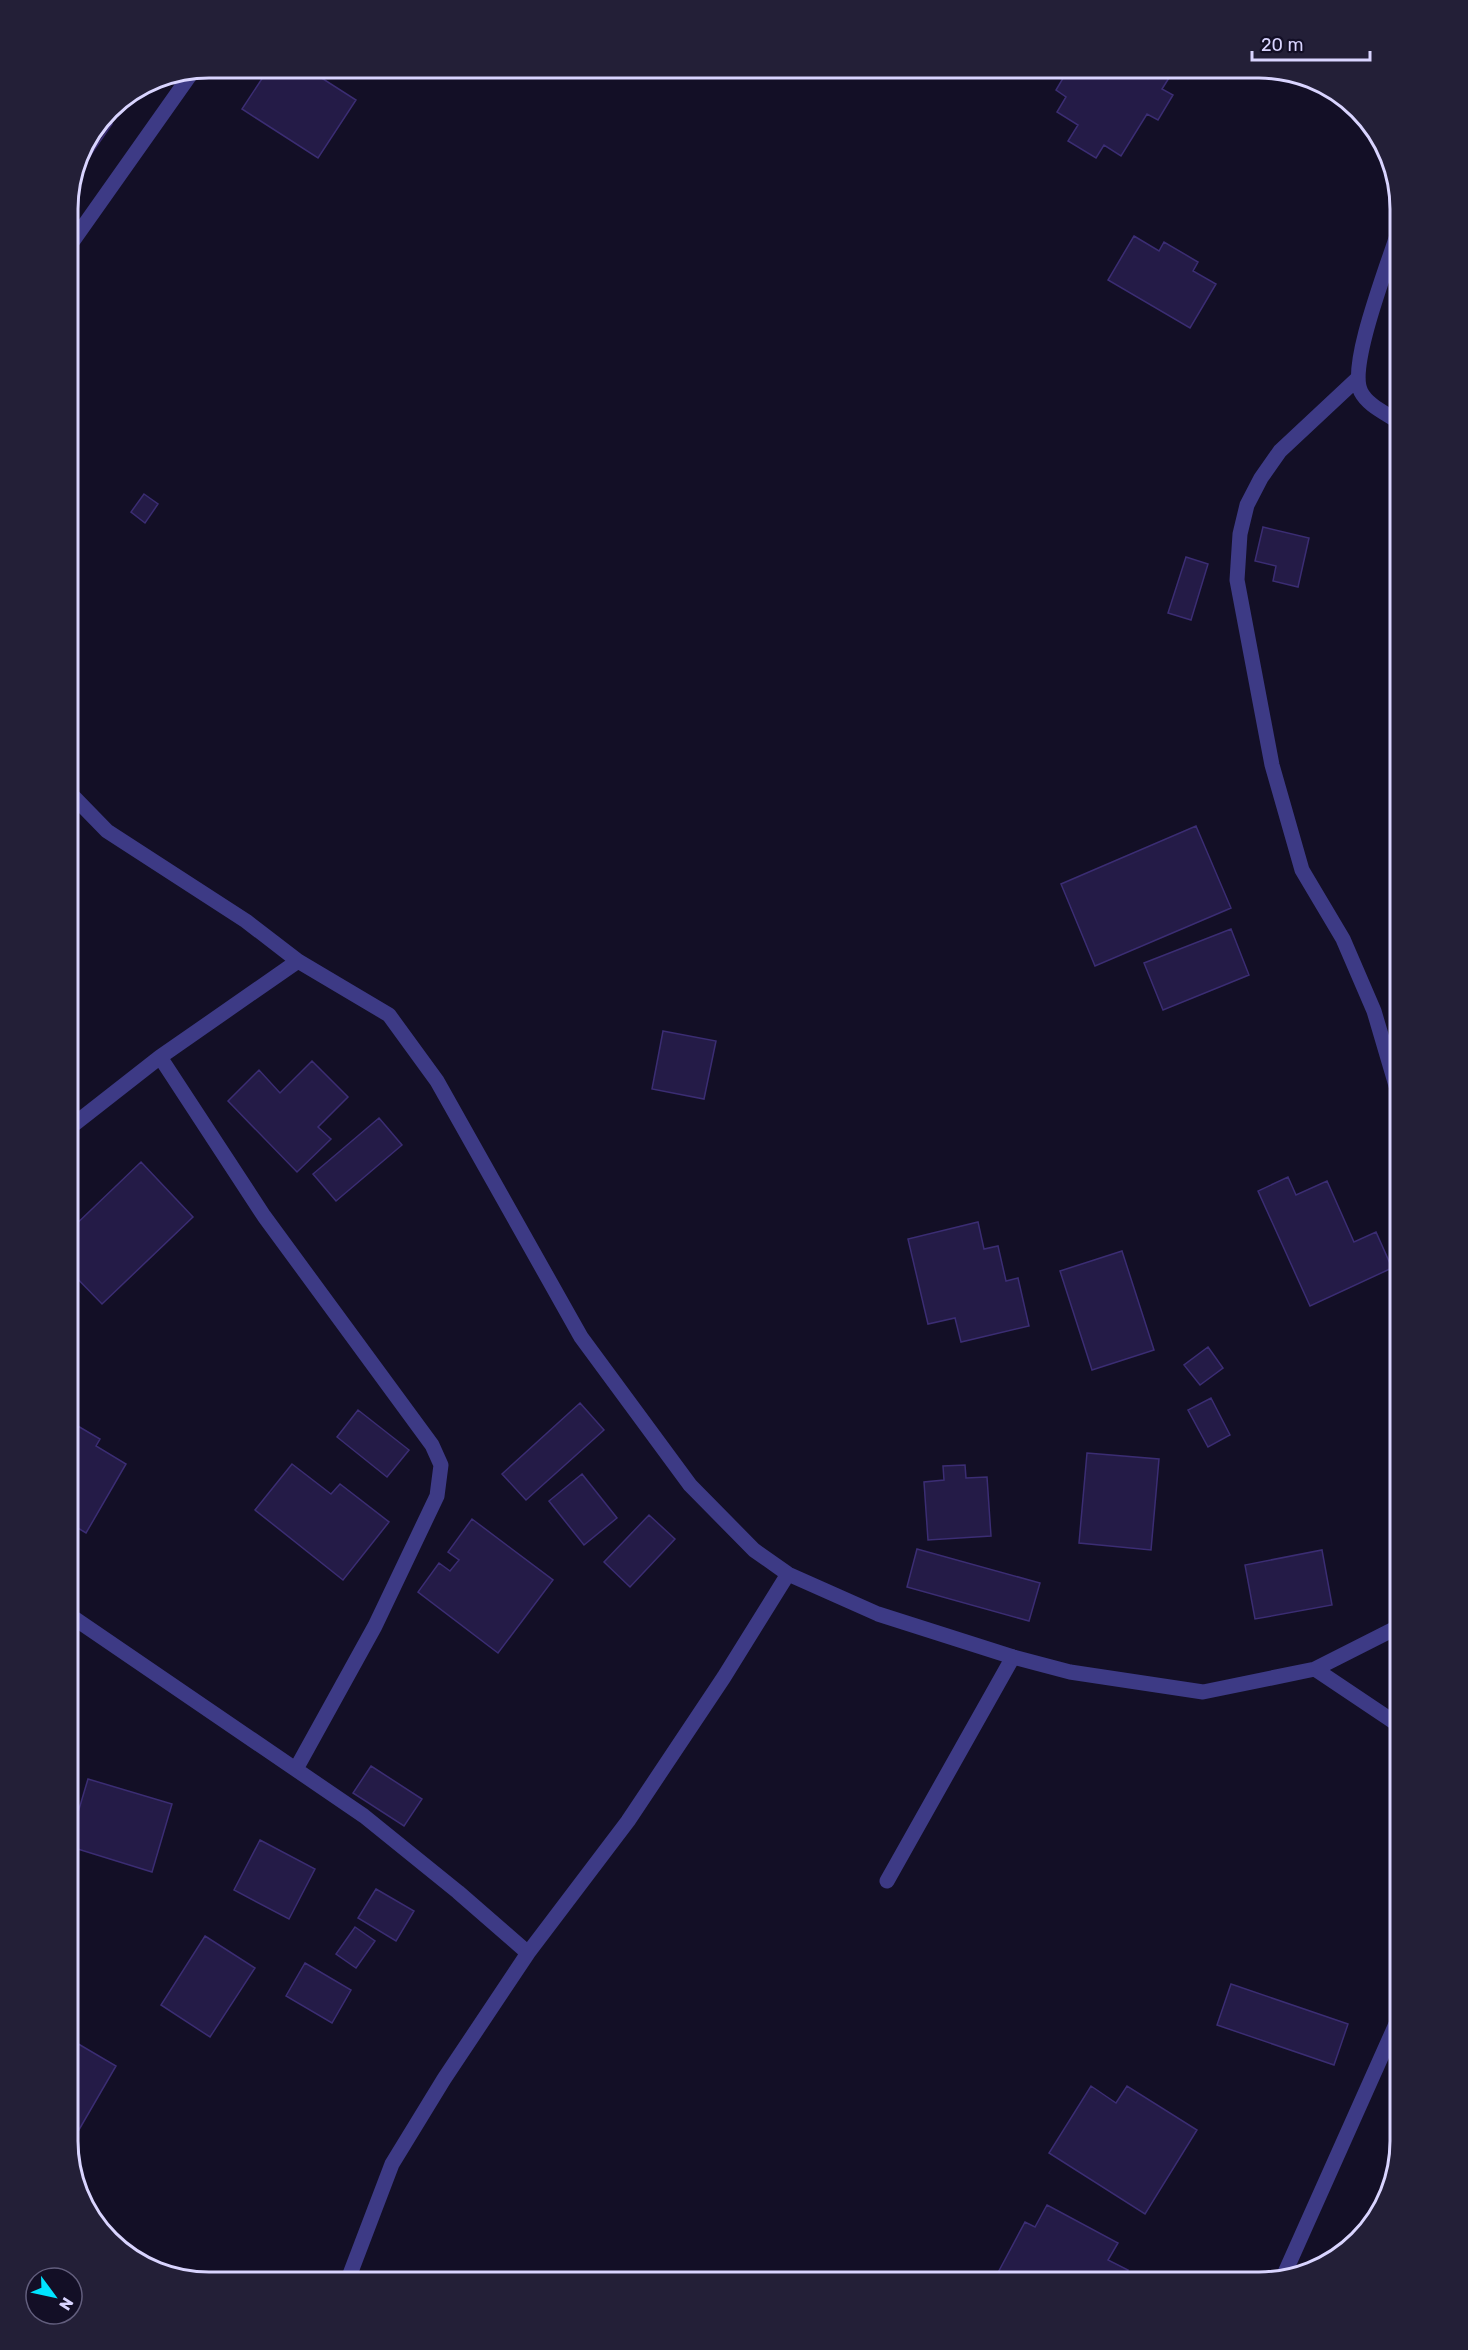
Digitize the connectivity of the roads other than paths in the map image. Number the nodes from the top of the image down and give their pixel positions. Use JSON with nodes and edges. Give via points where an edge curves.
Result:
{"nodes":[{"id":1,"x":186,"y":80,"type":"edge"},
{"id":2,"x":78,"y":234,"type":"edge"},
{"id":3,"x":1390,"y":259,"type":"edge"},
{"id":4,"x":1357,"y":379,"type":"junction"},
{"id":5,"x":1390,"y":416,"type":"edge"},
{"id":6,"x":78,"y":801,"type":"edge"},
{"id":7,"x":298,"y":961,"type":"junction"},
{"id":8,"x":160,"y":1057,"type":"junction"},
{"id":9,"x":1390,"y":1063,"type":"edge"},
{"id":10,"x":78,"y":1121,"type":"edge"},
{"id":11,"x":788,"y":1574,"type":"junction"},
{"id":12,"x":78,"y":1621,"type":"edge"},
{"id":13,"x":1390,"y":1632,"type":"edge"},
{"id":14,"x":1013,"y":1657,"type":"junction"},
{"id":15,"x":1315,"y":1670,"type":"junction"},
{"id":16,"x":1390,"y":1719,"type":"edge"},
{"id":17,"x":296,"y":1769,"type":"junction"},
{"id":18,"x":887,"y":1881,"type":"dead end"},
{"id":19,"x":528,"y":1953,"type":"junction"},
{"id":20,"x":1390,"y":2039,"type":"edge"},
{"id":21,"x":1287,"y":2268,"type":"edge"},
{"id":22,"x":350,"y":2272,"type":"edge"}],
"edges":[{"from":1,"to":2,"type":"street"},
{"from":3,"to":4,"type":"street","via":[[1359,359]]},
{"from":4,"to":5,"type":"street","via":[[1361,392]]},
{"from":4,"to":9,"type":"street","via":[[1280,451],[1261,478],[1247,505],[1240,534],[1237,580],[1272,765],[1302,870],[1343,939],[1374,1011]]},
{"from":6,"to":7,"type":"street","via":[[107,831],[246,921]]},
{"from":7,"to":8,"type":"street"},
{"from":7,"to":11,"type":"street","via":[[389,1015],[437,1081],[581,1337],[690,1485],[754,1550]]},
{"from":8,"to":10,"type":"street"},
{"from":8,"to":17,"type":"street","via":[[264,1216],[432,1445],[441,1465],[437,1496],[375,1626]]},
{"from":11,"to":14,"type":"street","via":[[878,1614]]},
{"from":11,"to":19,"type":"street","via":[[628,1821]]},
{"from":12,"to":17,"type":"street"},
{"from":13,"to":15,"type":"street"},
{"from":14,"to":15,"type":"street","via":[[1070,1672],[1203,1692]]},
{"from":14,"to":18,"type":"street"},
{"from":15,"to":16,"type":"street"},
{"from":17,"to":19,"type":"street","via":[[364,1816]]},
{"from":19,"to":22,"type":"street","via":[[392,2164]]},
{"from":20,"to":21,"type":"street"}]}
